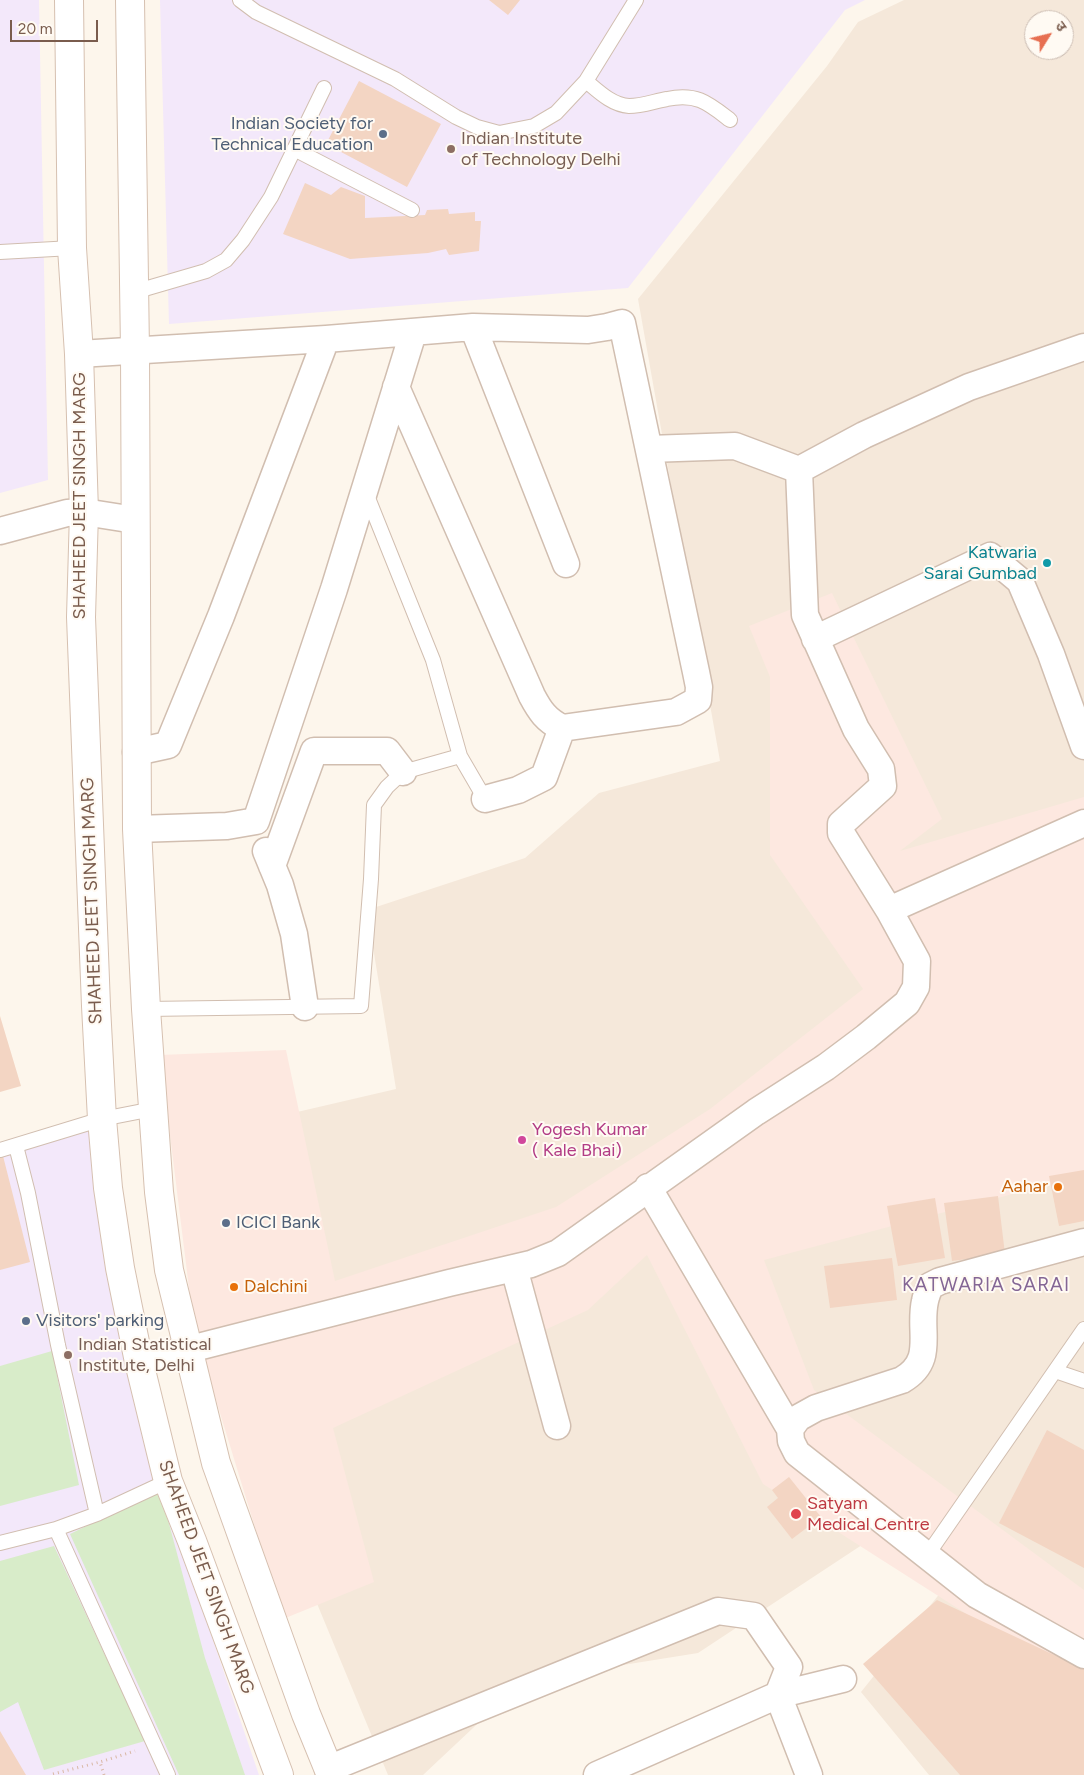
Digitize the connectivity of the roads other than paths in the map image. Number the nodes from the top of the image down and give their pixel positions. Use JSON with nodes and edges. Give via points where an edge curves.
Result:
{"nodes":[{"id":1,"x":69,"y":0,"type":"edge"},
{"id":2,"x":130,"y":0,"type":"edge"},
{"id":3,"x":240,"y":0,"type":"edge"},
{"id":4,"x":636,"y":0,"type":"edge"},
{"id":5,"x":586,"y":81,"type":"junction"},
{"id":6,"x":324,"y":88,"type":"dead end"},
{"id":7,"x":730,"y":120,"type":"dead end"},
{"id":8,"x":294,"y":149,"type":"junction"},
{"id":9,"x":412,"y":210,"type":"dead end"},
{"id":10,"x":72,"y":248,"type":"junction"},
{"id":11,"x":0,"y":252,"type":"edge"},
{"id":12,"x":134,"y":292,"type":"junction"},
{"id":13,"x":473,"y":327,"type":"junction"},
{"id":14,"x":413,"y":333,"type":"junction"},
{"id":15,"x":326,"y":339,"type":"junction"},
{"id":16,"x":1084,"y":347,"type":"edge"},
{"id":17,"x":135,"y":351,"type":"junction"},
{"id":18,"x":79,"y":354,"type":"junction"},
{"id":19,"x":396,"y":387,"type":"junction"},
{"id":20,"x":649,"y":449,"type":"junction"},
{"id":21,"x":799,"y":470,"type":"junction"},
{"id":22,"x":365,"y":489,"type":"junction"},
{"id":23,"x":84,"y":512,"type":"junction"},
{"id":24,"x":135,"y":520,"type":"junction"},
{"id":25,"x":0,"y":531,"type":"edge"},
{"id":26,"x":566,"y":564,"type":"dead end"},
{"id":27,"x":815,"y":638,"type":"junction"},
{"id":28,"x":562,"y":728,"type":"junction"},
{"id":29,"x":1084,"y":746,"type":"edge"},
{"id":30,"x":136,"y":752,"type":"junction"},
{"id":31,"x":460,"y":756,"type":"junction"},
{"id":32,"x":403,"y":772,"type":"junction"},
{"id":33,"x":485,"y":800,"type":"joint"},
{"id":34,"x":256,"y":821,"type":"junction"},
{"id":35,"x":1084,"y":823,"type":"edge"},
{"id":36,"x":137,"y":829,"type":"junction"},
{"id":37,"x":272,"y":866,"type":"junction"},
{"id":38,"x":889,"y":910,"type":"junction"},
{"id":39,"x":305,"y":1007,"type":"junction"},
{"id":40,"x":146,"y":1009,"type":"junction"},
{"id":41,"x":153,"y":1110,"type":"junction"},
{"id":42,"x":102,"y":1119,"type":"junction"},
{"id":43,"x":16,"y":1146,"type":"junction"},
{"id":44,"x":0,"y":1150,"type":"edge"},
{"id":45,"x":648,"y":1187,"type":"junction"},
{"id":46,"x":1084,"y":1242,"type":"edge"},
{"id":47,"x":514,"y":1268,"type":"junction"},
{"id":48,"x":1084,"y":1330,"type":"edge"},
{"id":49,"x":187,"y":1349,"type":"junction"},
{"id":50,"x":139,"y":1362,"type":"junction"},
{"id":51,"x":1055,"y":1371,"type":"junction"},
{"id":52,"x":1084,"y":1381,"type":"edge"},
{"id":53,"x":557,"y":1426,"type":"dead end"},
{"id":54,"x":790,"y":1429,"type":"junction"},
{"id":55,"x":168,"y":1481,"type":"junction"},
{"id":56,"x":97,"y":1514,"type":"junction"},
{"id":57,"x":56,"y":1529,"type":"junction"},
{"id":58,"x":0,"y":1543,"type":"edge"},
{"id":59,"x":928,"y":1554,"type":"junction"},
{"id":60,"x":1084,"y":1655,"type":"edge"},
{"id":61,"x":843,"y":1678,"type":"dead end"},
{"id":62,"x":778,"y":1695,"type":"junction"},
{"id":63,"x":330,"y":1772,"type":"edge"},
{"id":64,"x":605,"y":1773,"type":"edge"},
{"id":65,"x":168,"y":1775,"type":"edge"},
{"id":66,"x":279,"y":1775,"type":"edge"},
{"id":67,"x":809,"y":1775,"type":"edge"}],
"edges":[{"from":1,"to":10,"type":"main road","name":"SHAHEED JEET SINGH MARG"},
{"from":2,"to":12,"type":"main road"},
{"from":3,"to":5,"type":"lane","via":[[256,12],[395,79],[476,127],[499,133],[534,126],[556,114]]},
{"from":4,"to":5,"type":"lane"},
{"from":5,"to":7,"type":"lane","via":[[613,102],[629,106],[690,97],[709,104]]},
{"from":6,"to":8,"type":"lane"},
{"from":8,"to":9,"type":"lane"},
{"from":8,"to":12,"type":"lane","via":[[271,197],[226,260],[206,271]]},
{"from":10,"to":11,"type":"lane"},
{"from":10,"to":18,"type":"main road","name":"SHAHEED JEET SINGH MARG"},
{"from":12,"to":17,"type":"main road"},
{"from":13,"to":14,"type":"street"},
{"from":13,"to":20,"type":"street","via":[[588,330],[622,323]]},
{"from":13,"to":26,"type":"street"},
{"from":14,"to":15,"type":"street"},
{"from":14,"to":19,"type":"street"},
{"from":15,"to":17,"type":"street"},
{"from":15,"to":30,"type":"street","via":[[221,616],[168,745]]},
{"from":16,"to":21,"type":"street","via":[[969,387],[864,435]]},
{"from":17,"to":18,"type":"street"},
{"from":17,"to":24,"type":"main road"},
{"from":18,"to":23,"type":"main road","name":"SHAHEED JEET SINGH MARG"},
{"from":19,"to":22,"type":"street"},
{"from":19,"to":28,"type":"street","via":[[532,696],[550,722]]},
{"from":20,"to":21,"type":"street","via":[[735,446]]},
{"from":20,"to":28,"type":"street","via":[[699,687],[698,700],[676,712]]},
{"from":21,"to":27,"type":"street","via":[[805,615]]},
{"from":22,"to":31,"type":"lane","via":[[433,660]]},
{"from":22,"to":34,"type":"street"},
{"from":23,"to":24,"type":"street"},
{"from":23,"to":25,"type":"street","via":[[67,513]]},
{"from":23,"to":42,"type":"main road","name":"SHAHEED JEET SINGH MARG","via":[[81,617]]},
{"from":24,"to":30,"type":"main road"},
{"from":27,"to":29,"type":"street","via":[[990,556],[1020,581],[1051,654]]},
{"from":27,"to":38,"type":"street","via":[[856,730],[881,769],[883,786],[841,824],[841,833]]},
{"from":28,"to":33,"type":"street","via":[[544,777],[518,790]]},
{"from":30,"to":36,"type":"main road"},
{"from":31,"to":32,"type":"lane"},
{"from":31,"to":33,"type":"lane"},
{"from":32,"to":37,"type":"street","via":[[387,751],[314,751]]},
{"from":32,"to":39,"type":"lane","via":[[374,805],[360,1006]]},
{"from":34,"to":36,"type":"street","via":[[220,826]]},
{"from":34,"to":37,"type":"street"},
{"from":35,"to":38,"type":"street"},
{"from":36,"to":40,"type":"main road"},
{"from":37,"to":39,"type":"street","via":[[294,934]]},
{"from":38,"to":45,"type":"street","via":[[916,961],[916,987],[907,1003],[826,1067]]},
{"from":39,"to":40,"type":"lane"},
{"from":40,"to":41,"type":"main road"},
{"from":41,"to":42,"type":"lane"},
{"from":41,"to":49,"type":"main road","via":[[158,1192],[169,1270]]},
{"from":42,"to":43,"type":"lane"},
{"from":42,"to":50,"type":"main road","name":"SHAHEED JEET SINGH MARG","via":[[120,1268]]},
{"from":43,"to":44,"type":"lane"},
{"from":43,"to":56,"type":"lane"},
{"from":45,"to":47,"type":"street","via":[[558,1253]]},
{"from":45,"to":54,"type":"street"},
{"from":46,"to":54,"type":"street","via":[[940,1280],[930,1286],[924,1302],[923,1354],[913,1374],[816,1408],[798,1418]]},
{"from":47,"to":49,"type":"street"},
{"from":47,"to":53,"type":"street"},
{"from":48,"to":51,"type":"lane"},
{"from":49,"to":50,"type":"street"},
{"from":49,"to":63,"type":"main road","via":[[216,1463]]},
{"from":50,"to":55,"type":"main road","name":"SHAHEED JEET SINGH MARG"},
{"from":51,"to":52,"type":"lane"},
{"from":51,"to":59,"type":"lane"},
{"from":54,"to":59,"type":"street","via":[[797,1453]]},
{"from":55,"to":56,"type":"lane"},
{"from":55,"to":66,"type":"main road","name":"SHAHEED JEET SINGH MARG"},
{"from":56,"to":57,"type":"lane"},
{"from":57,"to":58,"type":"lane"},
{"from":57,"to":65,"type":"lane"},
{"from":59,"to":60,"type":"street","via":[[977,1595]]},
{"from":61,"to":62,"type":"street"},
{"from":62,"to":63,"type":"street","via":[[789,1667],[754,1616],[718,1611]]},
{"from":62,"to":64,"type":"street"},
{"from":62,"to":67,"type":"street"}]}
